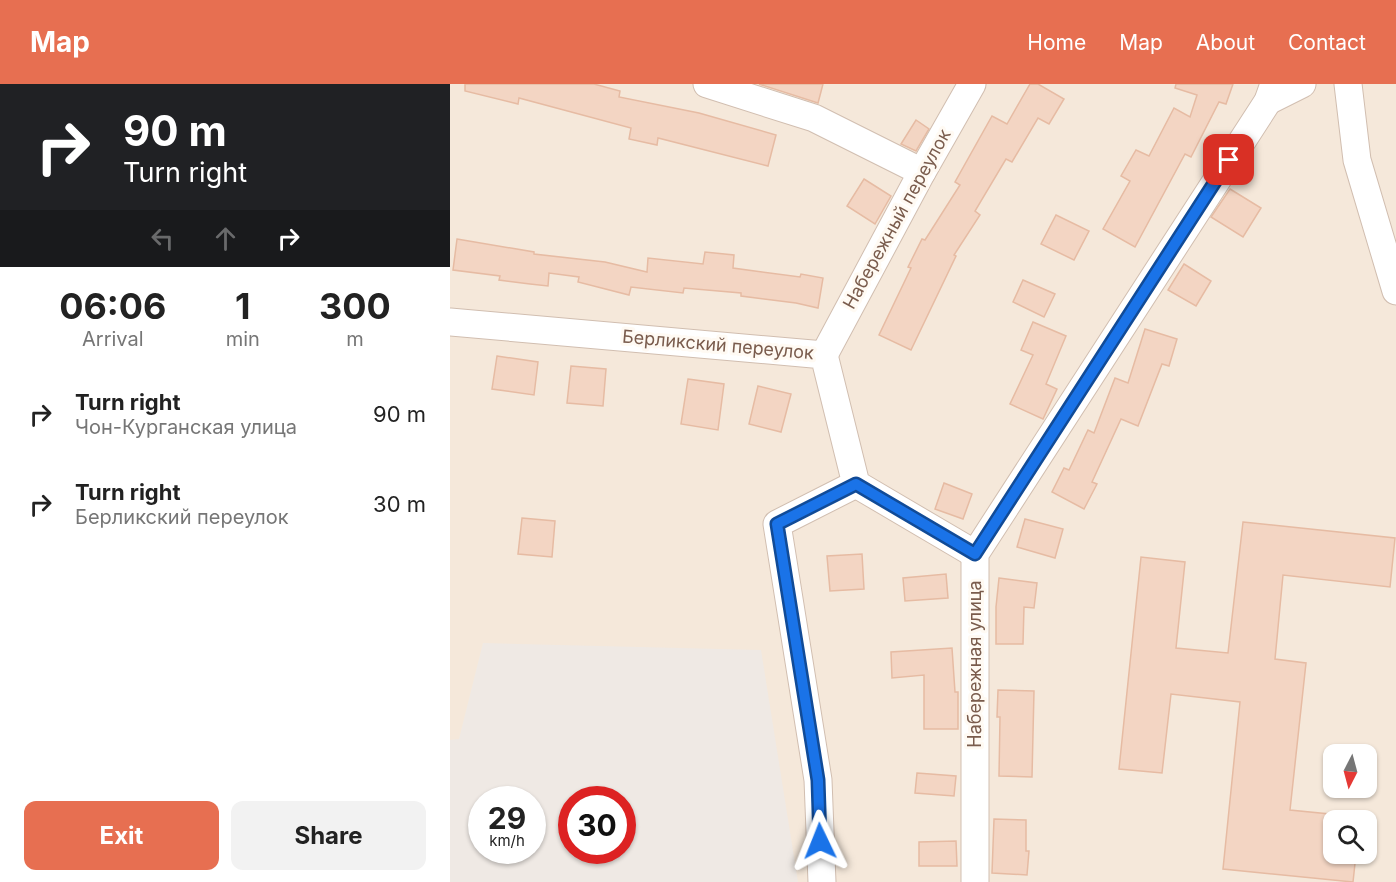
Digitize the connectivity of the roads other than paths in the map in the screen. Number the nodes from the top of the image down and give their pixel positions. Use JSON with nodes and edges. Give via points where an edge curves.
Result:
{"nodes":[{"id":1,"x":707,"y":84,"type":"edge"},
{"id":2,"x":972,"y":84,"type":"edge"},
{"id":3,"x":1302,"y":84,"type":"edge"},
{"id":4,"x":1348,"y":84,"type":"edge"},
{"id":5,"x":1271,"y":93,"type":"edge"},
{"id":6,"x":922,"y":172,"type":"junction"},
{"id":7,"x":1396,"y":291,"type":"edge"},
{"id":8,"x":450,"y":322,"type":"edge"},
{"id":9,"x":824,"y":355,"type":"junction"},
{"id":10,"x":856,"y":484,"type":"junction"},
{"id":11,"x":975,"y":554,"type":"junction"},
{"id":12,"x":822,"y":882,"type":"edge"},
{"id":13,"x":975,"y":882,"type":"edge"}],
"edges":[{"from":1,"to":6,"type":"street","via":[[814,118]]},
{"from":2,"to":6,"type":"street","name":"Набережный переулок"},
{"from":3,"to":5,"type":"street","name":"Набережная улица"},
{"from":4,"to":7,"type":"street","via":[[1357,160]]},
{"from":5,"to":11,"type":"street","name":"Набережная улица"},
{"from":6,"to":9,"type":"street","name":"Набережный переулок"},
{"from":8,"to":9,"type":"street","name":"Берликский переулок"},
{"from":9,"to":10,"type":"street","name":"Берликский переулок"},
{"from":10,"to":11,"type":"street"},
{"from":10,"to":12,"type":"street","via":[[777,524],[818,780]]},
{"from":11,"to":13,"type":"street","name":"Набережная улица"}]}
